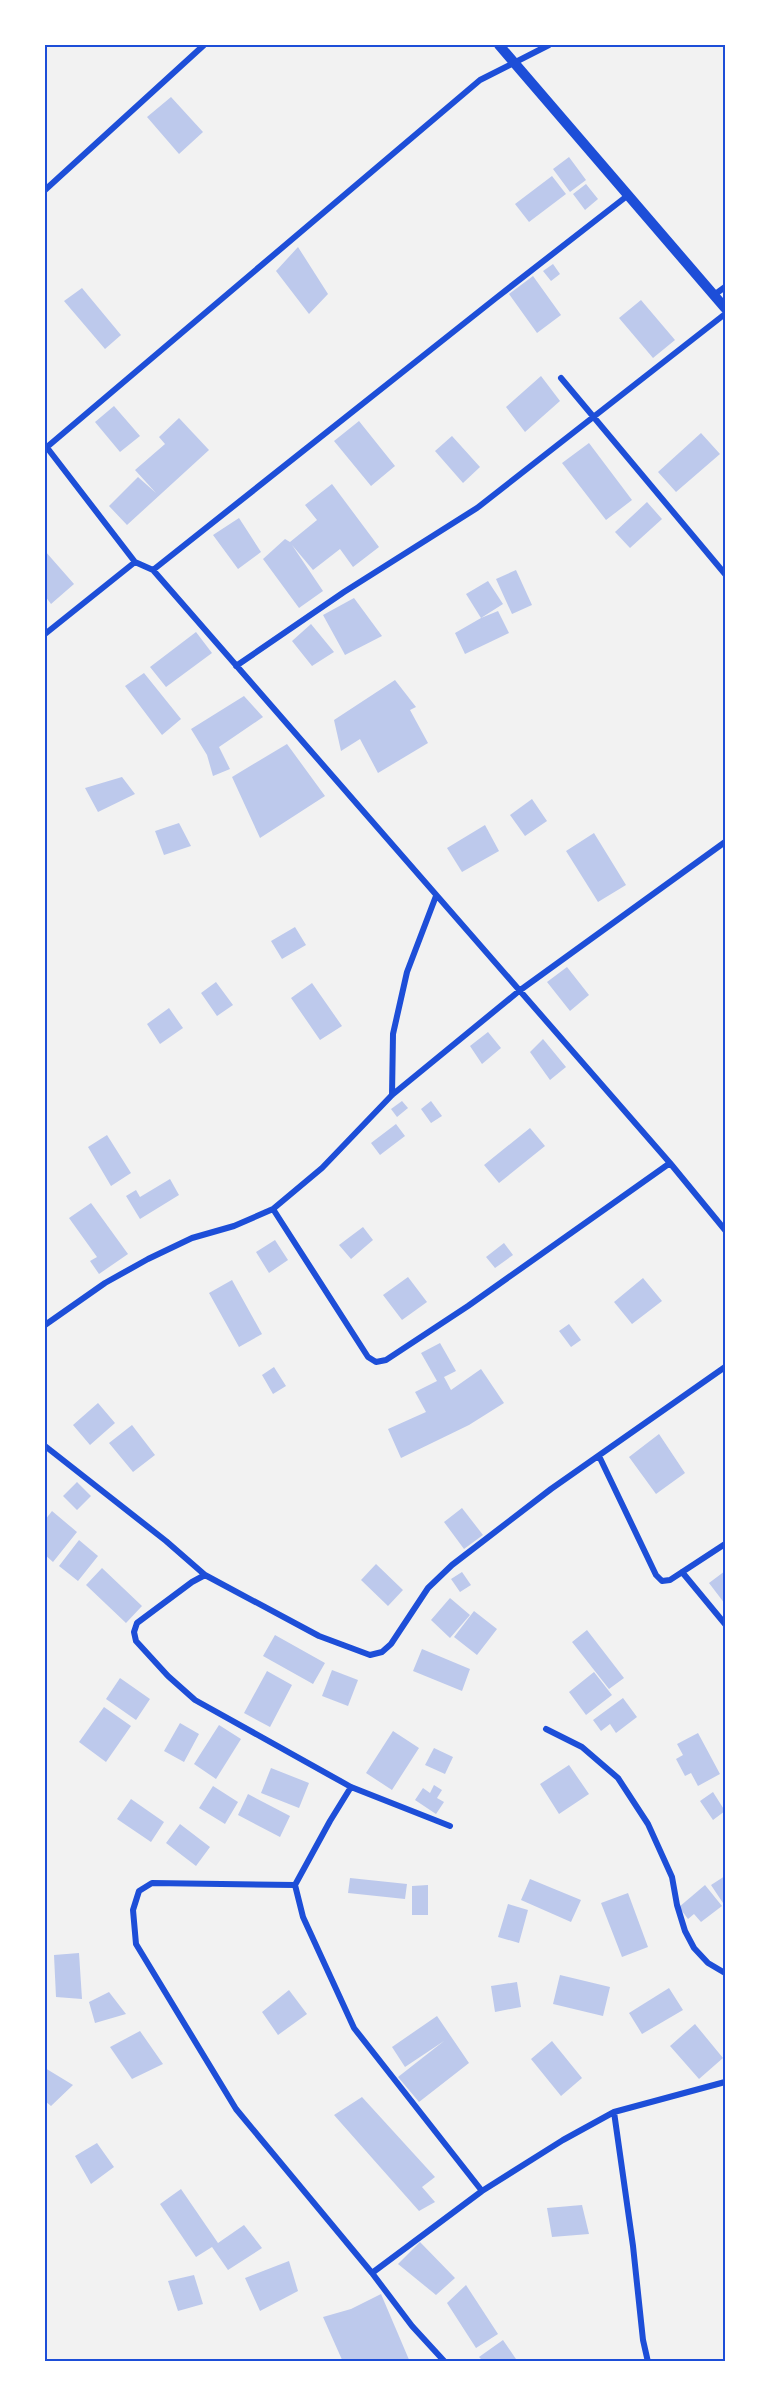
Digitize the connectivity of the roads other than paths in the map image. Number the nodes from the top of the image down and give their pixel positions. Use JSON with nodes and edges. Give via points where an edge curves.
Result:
{"nodes":[{"id":1,"x":204,"y":45,"type":"edge"},
{"id":2,"x":499,"y":45,"type":"edge"},
{"id":3,"x":549,"y":45,"type":"edge"},
{"id":4,"x":514,"y":63,"type":"junction"},
{"id":5,"x":45,"y":190,"type":"edge"},
{"id":6,"x":627,"y":196,"type":"junction"},
{"id":7,"x":725,"y":287,"type":"edge"},
{"id":8,"x":714,"y":295,"type":"junction"},
{"id":9,"x":725,"y":308,"type":"edge"},
{"id":10,"x":725,"y":314,"type":"edge"},
{"id":11,"x":561,"y":378,"type":"dead end"},
{"id":12,"x":594,"y":419,"type":"junction"},
{"id":13,"x":46,"y":446,"type":"edge"},
{"id":14,"x":135,"y":562,"type":"junction"},
{"id":15,"x":153,"y":570,"type":"junction"},
{"id":16,"x":725,"y":574,"type":"edge"},
{"id":17,"x":45,"y":634,"type":"edge"},
{"id":18,"x":236,"y":666,"type":"junction"},
{"id":19,"x":725,"y":842,"type":"edge"},
{"id":20,"x":436,"y":896,"type":"junction"},
{"id":21,"x":519,"y":991,"type":"junction"},
{"id":22,"x":392,"y":1095,"type":"junction"},
{"id":23,"x":670,"y":1163,"type":"junction"},
{"id":24,"x":273,"y":1209,"type":"junction"},
{"id":25,"x":725,"y":1230,"type":"edge"},
{"id":26,"x":45,"y":1324,"type":"edge"},
{"id":27,"x":725,"y":1367,"type":"edge"},
{"id":28,"x":45,"y":1446,"type":"edge"},
{"id":29,"x":599,"y":1456,"type":"junction"},
{"id":30,"x":725,"y":1544,"type":"edge"},
{"id":31,"x":682,"y":1572,"type":"junction"},
{"id":32,"x":205,"y":1575,"type":"junction"},
{"id":33,"x":725,"y":1624,"type":"edge"},
{"id":34,"x":546,"y":1729,"type":"dead end"},
{"id":35,"x":351,"y":1788,"type":"junction"},
{"id":36,"x":450,"y":1826,"type":"dead end"},
{"id":37,"x":295,"y":1885,"type":"junction"},
{"id":38,"x":725,"y":1973,"type":"edge"},
{"id":39,"x":725,"y":2082,"type":"edge"},
{"id":40,"x":614,"y":2112,"type":"junction"},
{"id":41,"x":482,"y":2191,"type":"junction"},
{"id":42,"x":372,"y":2273,"type":"junction"},
{"id":43,"x":445,"y":2362,"type":"edge"},
{"id":44,"x":648,"y":2362,"type":"edge"}],
"edges":[{"from":1,"to":5,"type":"street"},
{"from":2,"to":4,"type":"street"},
{"from":3,"to":4,"type":"street"},
{"from":4,"to":6,"type":"street"},
{"from":4,"to":13,"type":"street","via":[[480,80]]},
{"from":6,"to":8,"type":"street"},
{"from":6,"to":15,"type":"street"},
{"from":7,"to":8,"type":"street"},
{"from":8,"to":9,"type":"street"},
{"from":10,"to":12,"type":"street"},
{"from":11,"to":12,"type":"street"},
{"from":12,"to":16,"type":"street"},
{"from":12,"to":18,"type":"street","via":[[477,508]]},
{"from":13,"to":14,"type":"street"},
{"from":14,"to":15,"type":"street"},
{"from":14,"to":17,"type":"street"},
{"from":15,"to":18,"type":"street"},
{"from":18,"to":20,"type":"street"},
{"from":19,"to":21,"type":"street"},
{"from":20,"to":21,"type":"street"},
{"from":20,"to":22,"type":"street","via":[[407,972],[393,1034]]},
{"from":21,"to":22,"type":"street"},
{"from":21,"to":23,"type":"street"},
{"from":22,"to":24,"type":"street","via":[[322,1168]]},
{"from":23,"to":24,"type":"street","via":[[468,1306],[386,1360],[376,1362],[368,1358]]},
{"from":23,"to":25,"type":"street"},
{"from":24,"to":26,"type":"street","via":[[192,1238],[148,1259],[105,1282]]},
{"from":27,"to":29,"type":"street"},
{"from":28,"to":32,"type":"street"},
{"from":29,"to":31,"type":"street","via":[[656,1575],[663,1581]]},
{"from":29,"to":32,"type":"street","via":[[452,1565],[428,1588],[382,1652],[370,1655],[319,1636]]},
{"from":30,"to":31,"type":"street"},
{"from":31,"to":33,"type":"street"},
{"from":32,"to":35,"type":"street","via":[[137,1623],[136,1641],[195,1700]]},
{"from":34,"to":38,"type":"street","via":[[582,1747],[618,1778],[648,1824],[672,1876],[677,1905],[694,1948]]},
{"from":35,"to":36,"type":"street"},
{"from":35,"to":37,"type":"street"},
{"from":37,"to":41,"type":"street","via":[[303,1917],[354,2028]]},
{"from":37,"to":42,"type":"street","via":[[152,1883],[139,1891],[133,1910],[136,1944],[236,2109]]},
{"from":39,"to":40,"type":"street"},
{"from":40,"to":41,"type":"street"},
{"from":40,"to":44,"type":"street"},
{"from":41,"to":42,"type":"street"},
{"from":42,"to":43,"type":"street"}]}
